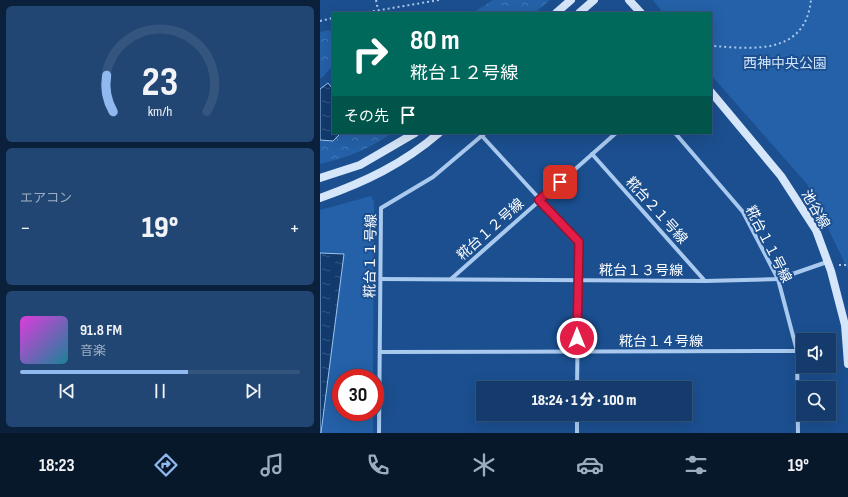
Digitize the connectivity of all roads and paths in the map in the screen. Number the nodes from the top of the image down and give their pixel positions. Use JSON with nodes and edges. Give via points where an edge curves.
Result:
{"nodes":[{"id":1,"x":376,"y":0,"type":"edge"},
{"id":2,"x":438,"y":0,"type":"edge"},
{"id":3,"x":571,"y":0,"type":"edge"},
{"id":4,"x":594,"y":0,"type":"edge"},
{"id":5,"x":629,"y":0,"type":"edge"},
{"id":6,"x":811,"y":0,"type":"edge"},
{"id":7,"x":378,"y":10,"type":"junction"},
{"id":8,"x":368,"y":12,"type":"edge"},
{"id":9,"x":557,"y":12,"type":"edge"},
{"id":10,"x":579,"y":12,"type":"edge"},
{"id":11,"x":640,"y":12,"type":"edge"},
{"id":12,"x":332,"y":18,"type":"edge"},
{"id":13,"x":320,"y":20,"type":"edge"},
{"id":14,"x":712,"y":48,"type":"edge"},
{"id":15,"x":712,"y":93,"type":"edge"},
{"id":16,"x":412,"y":134,"type":"edge"},
{"id":17,"x":438,"y":134,"type":"edge"},
{"id":18,"x":484,"y":134,"type":"edge"},
{"id":19,"x":615,"y":134,"type":"edge"},
{"id":20,"x":676,"y":134,"type":"edge"},
{"id":21,"x":592,"y":154,"type":"junction"},
{"id":22,"x":320,"y":178,"type":"edge"},
{"id":23,"x":320,"y":198,"type":"edge"},
{"id":24,"x":539,"y":200,"type":"junction"},
{"id":25,"x":827,"y":262,"type":"junction"},
{"id":26,"x":381,"y":279,"type":"junction"},
{"id":27,"x":451,"y":279,"type":"junction"},
{"id":28,"x":778,"y":279,"type":"junction"},
{"id":29,"x":578,"y":280,"type":"junction"},
{"id":30,"x":705,"y":281,"type":"junction"},
{"id":31,"x":796,"y":344,"type":"edge"},
{"id":32,"x":796,"y":351,"type":"edge"},
{"id":33,"x":380,"y":352,"type":"junction"},
{"id":34,"x":577,"y":353,"type":"junction"},
{"id":35,"x":848,"y":364,"type":"edge"},
{"id":36,"x":798,"y":373,"type":"edge"},
{"id":37,"x":577,"y":381,"type":"edge"},
{"id":38,"x":577,"y":421,"type":"edge"},
{"id":39,"x":379,"y":433,"type":"edge"},
{"id":40,"x":577,"y":433,"type":"edge"},
{"id":41,"x":798,"y":433,"type":"edge"}],
"edges":[{"from":1,"to":7,"type":"path"},
{"from":2,"to":7,"type":"path"},
{"from":3,"to":9,"type":"street"},
{"from":4,"to":10,"type":"street"},
{"from":5,"to":11,"type":"street"},
{"from":6,"to":14,"type":"path","via":[[804,25],[790,39],[770,47],[754,49]]},
{"from":7,"to":8,"type":"path"},
{"from":12,"to":13,"type":"path"},
{"from":15,"to":25,"type":"street","name":"池谷線","via":[[781,176],[816,230]]},
{"from":16,"to":22,"type":"street","via":[[360,165]]},
{"from":17,"to":23,"type":"street","via":[[416,152],[366,181]]},
{"from":18,"to":24,"type":"street"},
{"from":18,"to":26,"type":"street","name":"糀台１１号線","via":[[433,178],[381,208]]},
{"from":19,"to":21,"type":"street","name":"糀台１２号線"},
{"from":20,"to":28,"type":"street","name":"糀台１１号線","via":[[742,212]]},
{"from":21,"to":24,"type":"street","name":"糀台１２号線"},
{"from":21,"to":30,"type":"street","name":"糀台２１号線"},
{"from":24,"to":27,"type":"street","name":"糀台１２号線"},
{"from":24,"to":29,"type":"street","via":[[579,242]]},
{"from":25,"to":28,"type":"street","name":"糀台１３号線"},
{"from":25,"to":35,"type":"street","name":"池谷線","via":[[845,325]]},
{"from":26,"to":27,"type":"street","name":"糀台１３号線"},
{"from":26,"to":33,"type":"street","name":"糀台１１号線"},
{"from":27,"to":29,"type":"street","name":"糀台１３号線"},
{"from":28,"to":30,"type":"street","name":"糀台１３号線"},
{"from":28,"to":31,"type":"street","name":"糀台１１号線"},
{"from":29,"to":30,"type":"street","name":"糀台１３号線"},
{"from":29,"to":34,"type":"street"},
{"from":32,"to":34,"type":"street","name":"糀台１４号線"},
{"from":33,"to":34,"type":"street","name":"糀台１４号線"},
{"from":33,"to":39,"type":"street","name":"糀台１１号線"},
{"from":34,"to":37,"type":"street"},
{"from":36,"to":41,"type":"street","name":"糀台１１号線"},
{"from":38,"to":40,"type":"street"}]}
